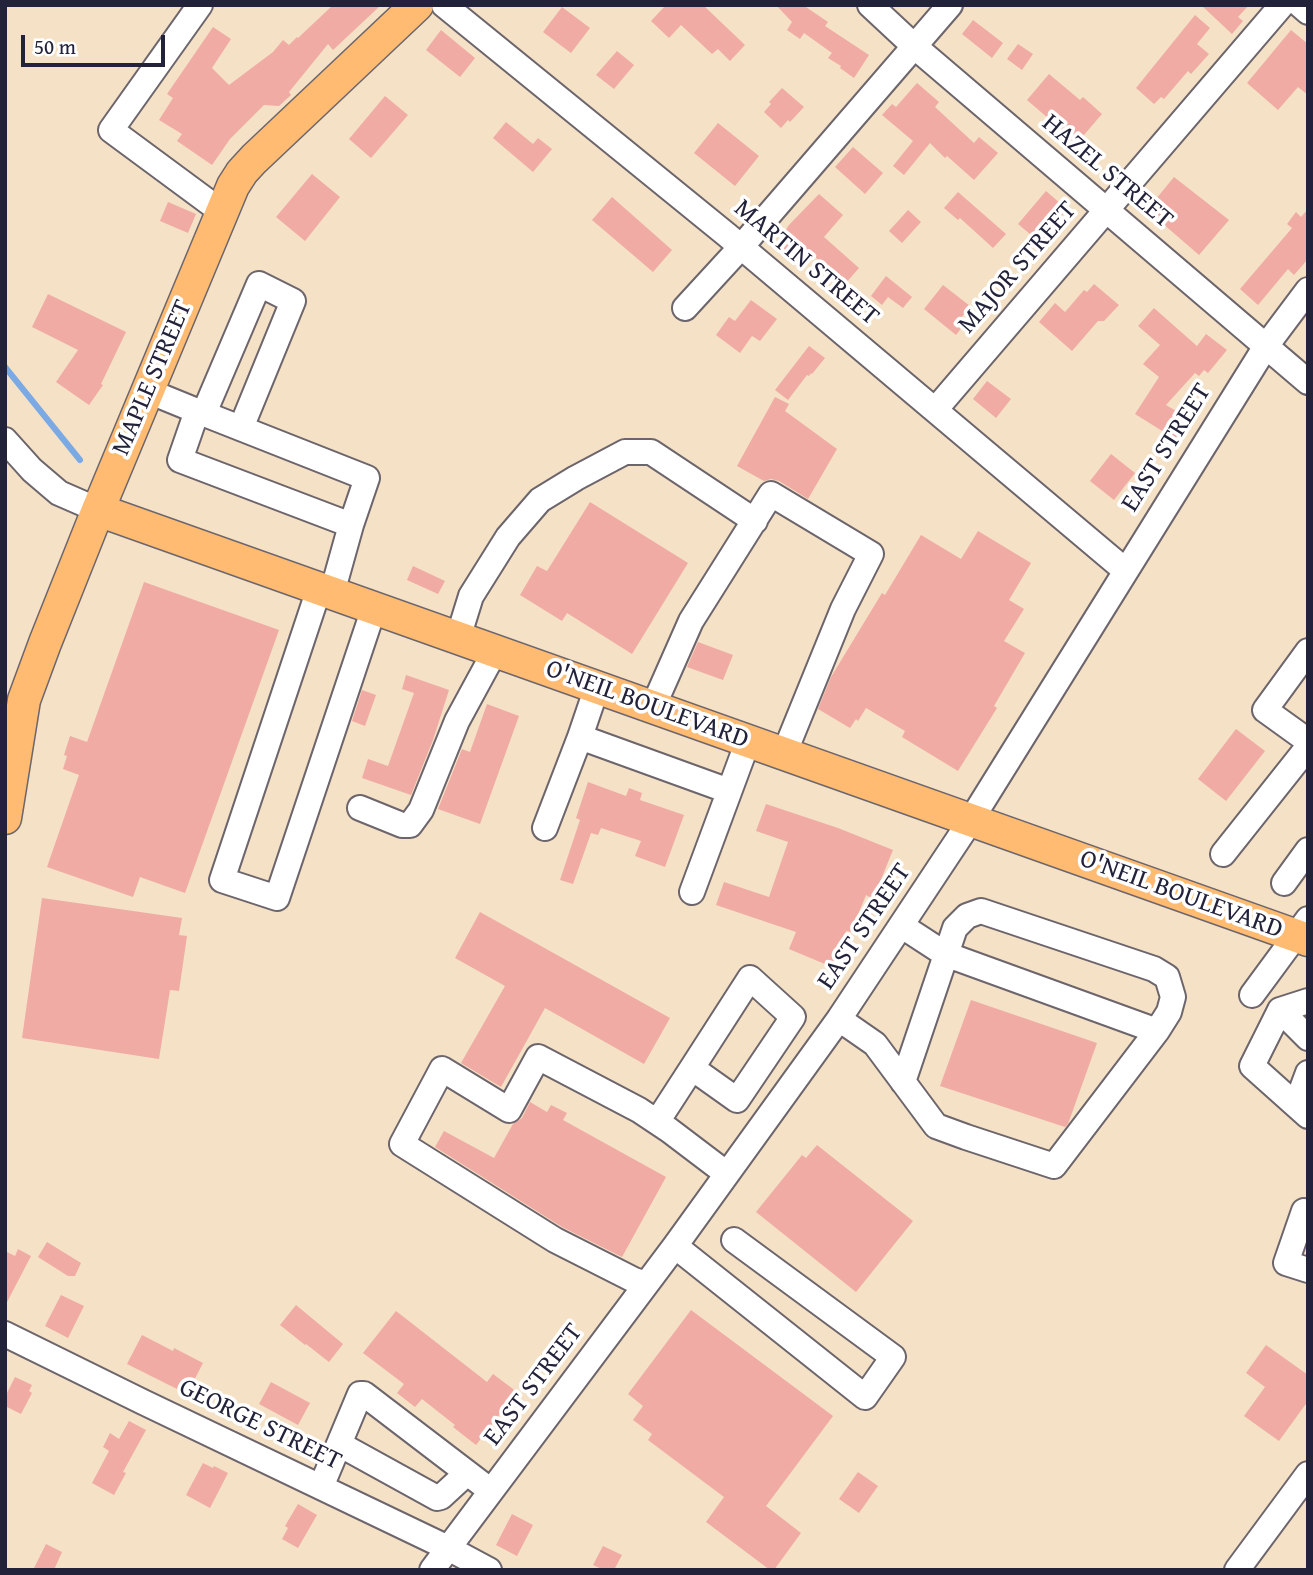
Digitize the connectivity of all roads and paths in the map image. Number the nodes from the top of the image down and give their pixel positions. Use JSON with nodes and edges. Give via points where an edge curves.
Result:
{"nodes":[{"id":1,"x":201,"y":5,"type":"edge"},
{"id":2,"x":417,"y":5,"type":"edge"},
{"id":3,"x":444,"y":5,"type":"edge"},
{"id":4,"x":870,"y":5,"type":"edge"},
{"id":5,"x":950,"y":5,"type":"edge"},
{"id":6,"x":1282,"y":5,"type":"edge"},
{"id":7,"x":1300,"y":5,"type":"edge"},
{"id":8,"x":1308,"y":12,"type":"edge"},
{"id":9,"x":914,"y":47,"type":"junction"},
{"id":10,"x":1106,"y":210,"type":"junction"},
{"id":11,"x":222,"y":212,"type":"junction"},
{"id":12,"x":741,"y":247,"type":"junction"},
{"id":13,"x":1308,"y":290,"type":"edge"},
{"id":14,"x":685,"y":308,"type":"dead end"},
{"id":15,"x":1266,"y":346,"type":"junction"},
{"id":16,"x":1308,"y":382,"type":"edge"},
{"id":17,"x":148,"y":391,"type":"junction"},
{"id":18,"x":935,"y":410,"type":"junction"},
{"id":19,"x":200,"y":412,"type":"junction"},
{"id":20,"x":241,"y":428,"type":"junction"},
{"id":21,"x":5,"y":440,"type":"edge"},
{"id":22,"x":98,"y":510,"type":"junction"},
{"id":23,"x":755,"y":521,"type":"junction"},
{"id":24,"x":351,"y":525,"type":"junction"},
{"id":25,"x":1126,"y":571,"type":"junction"},
{"id":26,"x":325,"y":591,"type":"junction"},
{"id":27,"x":373,"y":608,"type":"junction"},
{"id":28,"x":458,"y":638,"type":"junction"},
{"id":29,"x":495,"y":651,"type":"junction"},
{"id":30,"x":1308,"y":651,"type":"edge"},
{"id":31,"x":597,"y":687,"type":"junction"},
{"id":32,"x":653,"y":707,"type":"junction"},
{"id":33,"x":580,"y":737,"type":"junction"},
{"id":34,"x":748,"y":741,"type":"junction"},
{"id":35,"x":1308,"y":741,"type":"edge"},
{"id":36,"x":1308,"y":747,"type":"edge"},
{"id":37,"x":784,"y":754,"type":"junction"},
{"id":38,"x":10,"y":756,"type":"edge"},
{"id":39,"x":729,"y":791,"type":"junction"},
{"id":40,"x":360,"y":808,"type":"dead end"},
{"id":41,"x":5,"y":818,"type":"edge"},
{"id":42,"x":971,"y":820,"type":"junction"},
{"id":43,"x":545,"y":828,"type":"dead end"},
{"id":44,"x":1308,"y":850,"type":"edge"},
{"id":45,"x":1223,"y":854,"type":"dead end"},
{"id":46,"x":1284,"y":883,"type":"dead end"},
{"id":47,"x":692,"y":892,"type":"dead end"},
{"id":48,"x":902,"y":926,"type":"junction"},
{"id":49,"x":1304,"y":931,"type":"edge"},
{"id":50,"x":945,"y":954,"type":"junction"},
{"id":51,"x":1252,"y":995,"type":"dead end"},
{"id":52,"x":1308,"y":1001,"type":"edge"},
{"id":53,"x":1280,"y":1010,"type":"junction"},
{"id":54,"x":839,"y":1019,"type":"junction"},
{"id":55,"x":1157,"y":1031,"type":"junction"},
{"id":56,"x":1308,"y":1038,"type":"edge"},
{"id":57,"x":692,"y":1068,"type":"junction"},
{"id":58,"x":1308,"y":1073,"type":"edge"},
{"id":59,"x":903,"y":1082,"type":"junction"},
{"id":60,"x":1302,"y":1110,"type":"edge"},
{"id":61,"x":657,"y":1122,"type":"junction"},
{"id":62,"x":727,"y":1174,"type":"junction"},
{"id":63,"x":1307,"y":1207,"type":"edge"},
{"id":64,"x":734,"y":1240,"type":"dead end"},
{"id":65,"x":675,"y":1245,"type":"junction"},
{"id":66,"x":1308,"y":1270,"type":"edge"},
{"id":67,"x":646,"y":1284,"type":"junction"},
{"id":68,"x":5,"y":1334,"type":"edge"},
{"id":69,"x":339,"y":1444,"type":"junction"},
{"id":70,"x":467,"y":1473,"type":"junction"},
{"id":71,"x":1308,"y":1474,"type":"edge"},
{"id":72,"x":321,"y":1487,"type":"junction"},
{"id":73,"x":491,"y":1491,"type":"junction"},
{"id":74,"x":448,"y":1548,"type":"junction"},
{"id":75,"x":432,"y":1570,"type":"edge"},
{"id":76,"x":489,"y":1570,"type":"edge"},
{"id":77,"x":1237,"y":1570,"type":"edge"}],
"edges":[{"from":1,"to":11,"type":"street","via":[[111,130]]},
{"from":2,"to":11,"type":"main road","name":"MAPLE STREET","via":[[247,165]]},
{"from":3,"to":12,"type":"street","name":"MARTIN STREET"},
{"from":4,"to":9,"type":"street","name":"HAZEL STREET"},
{"from":5,"to":9,"type":"street"},
{"from":6,"to":10,"type":"street","name":"MAJOR STREET"},
{"from":7,"to":8,"type":"street"},
{"from":9,"to":10,"type":"street","name":"HAZEL STREET"},
{"from":9,"to":12,"type":"street"},
{"from":10,"to":15,"type":"street","name":"HAZEL STREET"},
{"from":10,"to":18,"type":"street","name":"MAJOR STREET"},
{"from":11,"to":17,"type":"main road","name":"MAPLE STREET"},
{"from":12,"to":14,"type":"street"},
{"from":12,"to":18,"type":"street","name":"MARTIN STREET"},
{"from":13,"to":15,"type":"street","name":"EAST STREET"},
{"from":15,"to":16,"type":"street","name":"HAZEL STREET"},
{"from":15,"to":25,"type":"street","name":"EAST STREET"},
{"from":17,"to":19,"type":"street"},
{"from":17,"to":22,"type":"main road","name":"MAPLE STREET"},
{"from":18,"to":25,"type":"street","name":"MARTIN STREET"},
{"from":19,"to":20,"type":"street"},
{"from":19,"to":20,"type":"street","via":[[258,284],[293,300]]},
{"from":19,"to":24,"type":"street","via":[[180,460]]},
{"from":20,"to":24,"type":"street","via":[[367,478]]},
{"from":21,"to":22,"type":"street","name":"O'NEIL BOULEVARD","via":[[60,493]]},
{"from":22,"to":26,"type":"main road","name":"O'NEIL BOULEVARD"},
{"from":22,"to":38,"type":"main road","name":"MAPLE STREET","via":[[24,700]]},
{"from":23,"to":28,"type":"street","via":[[650,452],[625,452],[540,500],[508,537],[471,597]]},
{"from":23,"to":32,"type":"street","via":[[691,621]]},
{"from":23,"to":37,"type":"street","via":[[771,494],[871,554],[843,609]]},
{"from":24,"to":26,"type":"street"},
{"from":25,"to":42,"type":"street","name":"EAST STREET"},
{"from":26,"to":27,"type":"main road","name":"O'NEIL BOULEVARD"},
{"from":26,"to":27,"type":"street","via":[[222,880],[277,898]]},
{"from":27,"to":28,"type":"main road","name":"O'NEIL BOULEVARD"},
{"from":28,"to":29,"type":"main road","name":"O'NEIL BOULEVARD"},
{"from":29,"to":31,"type":"main road","name":"O'NEIL BOULEVARD"},
{"from":29,"to":40,"type":"street","via":[[410,825]]},
{"from":30,"to":35,"type":"street","via":[[1265,710]]},
{"from":31,"to":32,"type":"main road","name":"O'NEIL BOULEVARD"},
{"from":31,"to":33,"type":"street"},
{"from":32,"to":34,"type":"main road","name":"O'NEIL BOULEVARD"},
{"from":33,"to":39,"type":"street"},
{"from":33,"to":43,"type":"street"},
{"from":34,"to":37,"type":"main road","name":"O'NEIL BOULEVARD"},
{"from":34,"to":39,"type":"street"},
{"from":36,"to":45,"type":"street"},
{"from":37,"to":42,"type":"main road","name":"O'NEIL BOULEVARD"},
{"from":38,"to":41,"type":"main road","name":"MAPLE STREET"},
{"from":39,"to":47,"type":"street"},
{"from":42,"to":48,"type":"street","name":"EAST STREET"},
{"from":42,"to":49,"type":"main road","name":"O'NEIL BOULEVARD"},
{"from":44,"to":46,"type":"street"},
{"from":48,"to":50,"type":"street"},
{"from":48,"to":54,"type":"street","name":"EAST STREET"},
{"from":49,"to":51,"type":"street"},
{"from":50,"to":55,"type":"street"},
{"from":50,"to":55,"type":"street","via":[[955,928],[981,911],[1154,969],[1167,977],[1173,997]]},
{"from":50,"to":59,"type":"street"},
{"from":52,"to":53,"type":"street"},
{"from":53,"to":56,"type":"street"},
{"from":53,"to":60,"type":"street","via":[[1252,1066]]},
{"from":54,"to":59,"type":"street","via":[[875,1044]]},
{"from":54,"to":62,"type":"street","name":"EAST STREET"},
{"from":55,"to":59,"type":"street","via":[[1054,1166],[936,1126]]},
{"from":57,"to":57,"type":"street","via":[[750,978],[793,1017],[737,1100]]},
{"from":57,"to":61,"type":"street"},
{"from":58,"to":60,"type":"street"},
{"from":61,"to":62,"type":"street"},
{"from":61,"to":67,"type":"street","via":[[538,1057],[509,1110],[442,1069],[402,1144],[555,1240]]},
{"from":62,"to":65,"type":"street","name":"EAST STREET"},
{"from":63,"to":66,"type":"street","via":[[1286,1263]]},
{"from":64,"to":65,"type":"street","via":[[893,1357],[865,1397]]},
{"from":65,"to":67,"type":"street","name":"EAST STREET"},
{"from":67,"to":73,"type":"street","name":"EAST STREET"},
{"from":68,"to":72,"type":"street","name":"GEORGE STREET"},
{"from":69,"to":70,"type":"street","via":[[437,1498]]},
{"from":69,"to":70,"type":"street","via":[[360,1394],[364,1394]]},
{"from":69,"to":72,"type":"street"},
{"from":70,"to":73,"type":"street"},
{"from":71,"to":77,"type":"street"},
{"from":72,"to":74,"type":"street","name":"GEORGE STREET"},
{"from":73,"to":74,"type":"street","name":"EAST STREET"},
{"from":74,"to":75,"type":"street","name":"EAST STREET"},
{"from":74,"to":76,"type":"street","name":"GEORGE STREET"}]}
